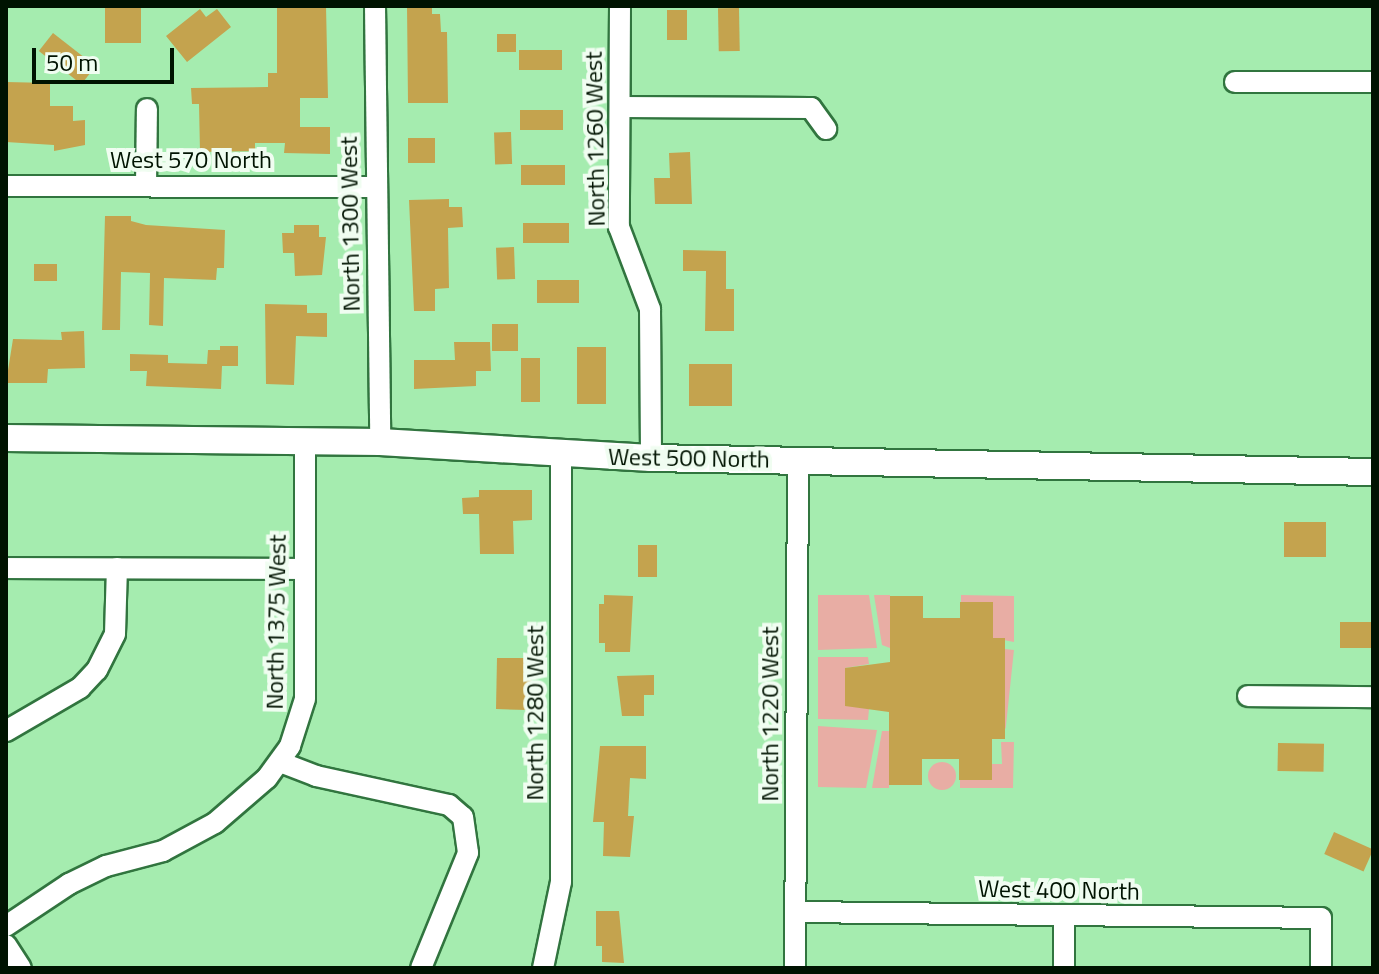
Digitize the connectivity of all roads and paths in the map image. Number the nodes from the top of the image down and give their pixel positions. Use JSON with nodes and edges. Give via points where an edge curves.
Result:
{"nodes":[{"id":1,"x":375,"y":6,"type":"edge"},
{"id":2,"x":620,"y":6,"type":"edge"},
{"id":3,"x":1235,"y":82,"type":"dead end"},
{"id":4,"x":1373,"y":82,"type":"edge"},
{"id":5,"x":620,"y":107,"type":"junction"},
{"id":6,"x":147,"y":109,"type":"dead end"},
{"id":7,"x":826,"y":129,"type":"dead end"},
{"id":8,"x":6,"y":186,"type":"edge"},
{"id":9,"x":146,"y":186,"type":"junction"},
{"id":10,"x":375,"y":187,"type":"junction"},
{"id":11,"x":6,"y":438,"type":"edge"},
{"id":12,"x":305,"y":441,"type":"junction"},
{"id":13,"x":380,"y":442,"type":"junction"},
{"id":14,"x":561,"y":456,"type":"junction"},
{"id":15,"x":651,"y":458,"type":"junction"},
{"id":16,"x":798,"y":459,"type":"junction"},
{"id":17,"x":1373,"y":472,"type":"edge"},
{"id":18,"x":6,"y":568,"type":"edge"},
{"id":19,"x":117,"y":568,"type":"junction"},
{"id":20,"x":305,"y":569,"type":"junction"},
{"id":21,"x":1248,"y":696,"type":"dead end"},
{"id":22,"x":1373,"y":697,"type":"edge"},
{"id":23,"x":6,"y":731,"type":"edge"},
{"id":24,"x":280,"y":762,"type":"junction"},
{"id":25,"x":796,"y":912,"type":"junction"},
{"id":26,"x":1064,"y":916,"type":"junction"},
{"id":27,"x":6,"y":926,"type":"edge"},
{"id":28,"x":6,"y":945,"type":"edge"},
{"id":29,"x":21,"y":968,"type":"edge"},
{"id":30,"x":421,"y":968,"type":"edge"},
{"id":31,"x":543,"y":968,"type":"edge"},
{"id":32,"x":795,"y":968,"type":"edge"},
{"id":33,"x":1064,"y":968,"type":"edge"},
{"id":34,"x":1321,"y":968,"type":"edge"}],
"edges":[{"from":1,"to":10,"type":"street","name":"North 1300 West"},
{"from":2,"to":5,"type":"street","name":"North 1260 West"},
{"from":3,"to":4,"type":"street"},
{"from":5,"to":7,"type":"street","via":[[811,108]]},
{"from":5,"to":15,"type":"street","name":"North 1260 West","via":[[619,227],[650,309]]},
{"from":6,"to":9,"type":"street"},
{"from":8,"to":9,"type":"street","name":"West 570 North"},
{"from":9,"to":10,"type":"street","name":"West 570 North"},
{"from":10,"to":13,"type":"street","name":"North 1300 West"},
{"from":11,"to":12,"type":"street","name":"West 500 North"},
{"from":12,"to":13,"type":"street","name":"West 500 North"},
{"from":12,"to":20,"type":"street","name":"North 1375 West"},
{"from":13,"to":14,"type":"street","name":"West 500 North"},
{"from":14,"to":15,"type":"street","name":"West 500 North"},
{"from":14,"to":31,"type":"street","name":"North 1280 West","via":[[561,882]]},
{"from":15,"to":16,"type":"street","name":"West 500 North"},
{"from":16,"to":17,"type":"street","name":"West 500 North"},
{"from":16,"to":25,"type":"street","name":"North 1220 West"},
{"from":18,"to":19,"type":"street"},
{"from":19,"to":20,"type":"street"},
{"from":19,"to":23,"type":"street","via":[[115,634],[97,670],[80,688]]},
{"from":20,"to":24,"type":"street","name":"North 1375 West","via":[[305,699],[300,723]]},
{"from":21,"to":22,"type":"street"},
{"from":24,"to":27,"type":"street","name":"North 1375 West","via":[[215,823],[163,851],[106,866],[69,884]]},
{"from":24,"to":30,"type":"street","via":[[316,776],[449,805],[463,817],[468,853]]},
{"from":25,"to":26,"type":"street","name":"West 400 North"},
{"from":25,"to":32,"type":"street","name":"North 1220 West"},
{"from":26,"to":33,"type":"street"},
{"from":26,"to":34,"type":"street","name":"West 400 North","via":[[1321,918]]},
{"from":28,"to":29,"type":"street"}]}
